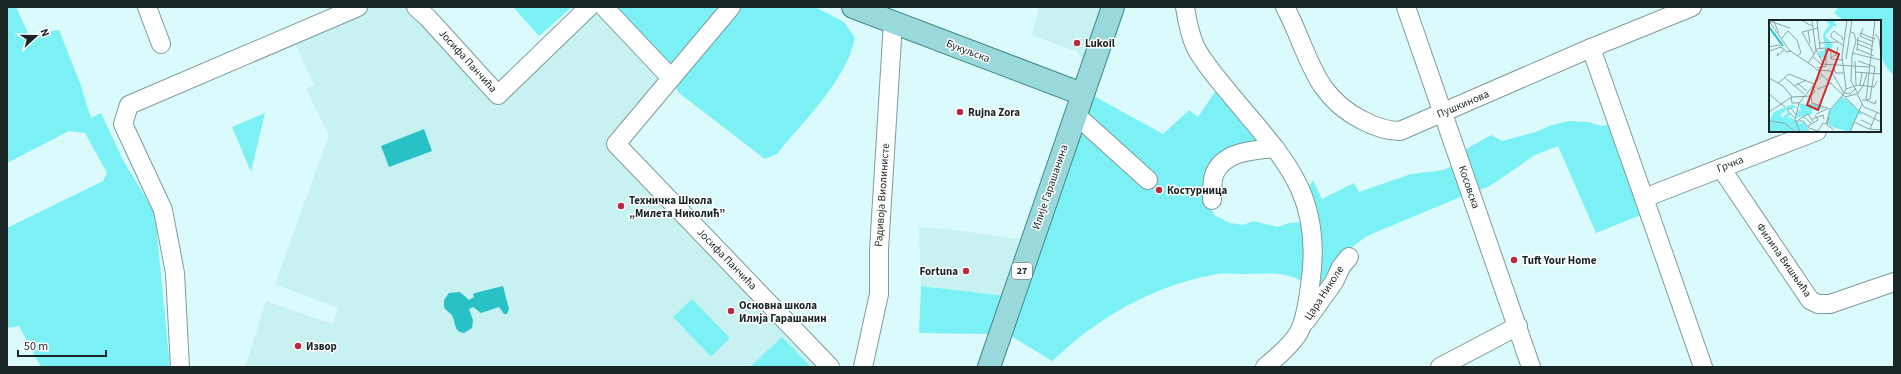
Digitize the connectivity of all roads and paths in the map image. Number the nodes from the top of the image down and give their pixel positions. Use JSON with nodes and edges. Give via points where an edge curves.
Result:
{"nodes":[{"id":1,"x":147,"y":7,"type":"edge"},
{"id":2,"x":358,"y":7,"type":"edge"},
{"id":3,"x":416,"y":7,"type":"edge"},
{"id":4,"x":589,"y":7,"type":"edge"},
{"id":5,"x":604,"y":7,"type":"edge"},
{"id":6,"x":731,"y":7,"type":"edge"},
{"id":7,"x":853,"y":7,"type":"edge"},
{"id":8,"x":1113,"y":7,"type":"edge"},
{"id":9,"x":1185,"y":7,"type":"edge"},
{"id":10,"x":1285,"y":7,"type":"edge"},
{"id":11,"x":1406,"y":7,"type":"edge"},
{"id":12,"x":1692,"y":7,"type":"edge"},
{"id":13,"x":323,"y":14,"type":"edge"},
{"id":14,"x":893,"y":22,"type":"junction"},
{"id":15,"x":162,"y":44,"type":"dead end"},
{"id":16,"x":1591,"y":48,"type":"junction"},
{"id":17,"x":671,"y":78,"type":"junction"},
{"id":18,"x":1078,"y":104,"type":"junction"},
{"id":19,"x":1443,"y":113,"type":"junction"},
{"id":20,"x":1814,"y":132,"type":"edge"},
{"id":21,"x":1275,"y":148,"type":"junction"},
{"id":22,"x":1721,"y":168,"type":"junction"},
{"id":23,"x":1148,"y":180,"type":"dead end"},
{"id":24,"x":1644,"y":198,"type":"junction"},
{"id":25,"x":1212,"y":200,"type":"dead end"},
{"id":26,"x":1348,"y":257,"type":"dead end"},
{"id":27,"x":1894,"y":282,"type":"edge"},
{"id":28,"x":1518,"y":326,"type":"junction"},
{"id":29,"x":1300,"y":330,"type":"junction"},
{"id":30,"x":180,"y":367,"type":"edge"},
{"id":31,"x":830,"y":367,"type":"edge"},
{"id":32,"x":863,"y":367,"type":"edge"},
{"id":33,"x":989,"y":367,"type":"edge"},
{"id":34,"x":1265,"y":367,"type":"edge"},
{"id":35,"x":1440,"y":367,"type":"edge"},
{"id":36,"x":1531,"y":367,"type":"edge"},
{"id":37,"x":1703,"y":367,"type":"edge"}],
"edges":[{"from":1,"to":15,"type":"street"},
{"from":2,"to":13,"type":"street"},
{"from":3,"to":4,"type":"street","name":"Јосифа Панчића","via":[[498,95]]},
{"from":5,"to":17,"type":"street"},
{"from":6,"to":17,"type":"street"},
{"from":7,"to":14,"type":"main road","name":"Букуљска"},
{"from":8,"to":18,"type":"main road","name":"Илије Гарашанина","number":"27"},
{"from":9,"to":21,"type":"street","via":[[1196,47],[1211,70]]},
{"from":10,"to":19,"type":"street","name":"Пушкинова","via":[[1320,84],[1335,103],[1351,114],[1373,126],[1389,131],[1400,131]]},
{"from":11,"to":19,"type":"street","name":"Косовска"},
{"from":12,"to":16,"type":"street","name":"Пушкинова"},
{"from":13,"to":30,"type":"street","via":[[129,105],[123,124],[163,210],[174,266]]},
{"from":14,"to":18,"type":"main road","name":"Букуљска"},
{"from":14,"to":32,"type":"street","name":"Радивоја Виолинисте","via":[[879,250],[879,294]]},
{"from":16,"to":19,"type":"street","name":"Пушкинова"},
{"from":16,"to":24,"type":"street"},
{"from":17,"to":31,"type":"street","name":"Јосифа Панчића","via":[[616,144]]},
{"from":18,"to":23,"type":"street"},
{"from":18,"to":33,"type":"main road","name":"Илије Гарашанина","number":"27"},
{"from":19,"to":28,"type":"street","name":"Косовска"},
{"from":20,"to":22,"type":"street","name":"Грчка"},
{"from":21,"to":25,"type":"street","via":[[1244,152],[1228,158],[1215,174]]},
{"from":21,"to":29,"type":"street","via":[[1300,185],[1310,214],[1313,241],[1312,271]]},
{"from":22,"to":24,"type":"street","name":"Грчка"},
{"from":22,"to":27,"type":"street","name":"Филипа Вишњића","via":[[1810,300],[1818,304],[1830,304]]},
{"from":24,"to":37,"type":"street"},
{"from":26,"to":29,"type":"street","name":"Цара Николе","via":[[1334,282]]},
{"from":28,"to":35,"type":"street"},
{"from":28,"to":36,"type":"street","name":"Косовска"},
{"from":29,"to":34,"type":"street","name":"Цара Николе","via":[[1278,357]]}]}
